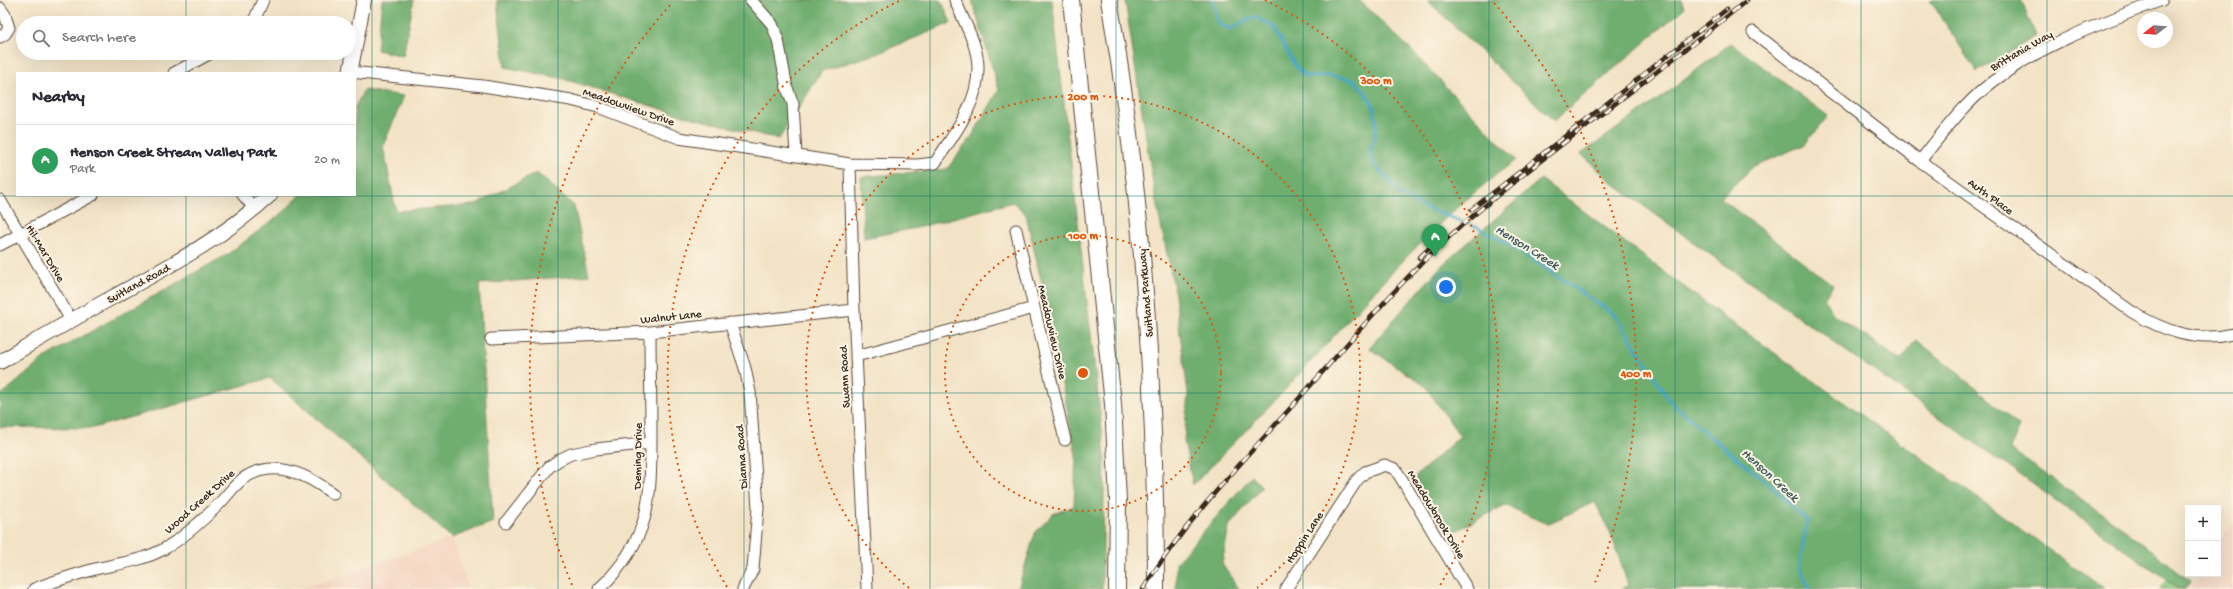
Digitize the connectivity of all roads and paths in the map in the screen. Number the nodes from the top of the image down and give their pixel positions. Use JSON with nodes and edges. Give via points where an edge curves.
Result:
{"nodes":[{"id":1,"x":263,"y":0,"type":"edge"},
{"id":2,"x":364,"y":0,"type":"edge"},
{"id":3,"x":751,"y":0,"type":"edge"},
{"id":4,"x":955,"y":0,"type":"edge"},
{"id":5,"x":1071,"y":0,"type":"edge"},
{"id":6,"x":1109,"y":0,"type":"edge"},
{"id":7,"x":2162,"y":0,"type":"edge"},
{"id":8,"x":0,"y":8,"type":"edge"},
{"id":9,"x":257,"y":16,"type":"edge"},
{"id":10,"x":1753,"y":32,"type":"dead end"},
{"id":11,"x":0,"y":37,"type":"edge"},
{"id":12,"x":356,"y":44,"type":"edge"},
{"id":13,"x":198,"y":60,"type":"edge"},
{"id":14,"x":353,"y":60,"type":"edge"},
{"id":15,"x":176,"y":72,"type":"edge"},
{"id":16,"x":351,"y":72,"type":"edge"},
{"id":17,"x":356,"y":73,"type":"edge"},
{"id":18,"x":796,"y":155,"type":"junction"},
{"id":19,"x":1920,"y":161,"type":"junction"},
{"id":20,"x":850,"y":164,"type":"junction"},
{"id":21,"x":91,"y":196,"type":"edge"},
{"id":22,"x":244,"y":196,"type":"edge"},
{"id":23,"x":269,"y":196,"type":"edge"},
{"id":24,"x":0,"y":200,"type":"edge"},
{"id":25,"x":255,"y":209,"type":"junction"},
{"id":26,"x":1016,"y":230,"type":"dead end"},
{"id":27,"x":19,"y":235,"type":"junction"},
{"id":28,"x":0,"y":245,"type":"edge"},
{"id":29,"x":1034,"y":308,"type":"junction"},
{"id":30,"x":854,"y":310,"type":"junction"},
{"id":31,"x":71,"y":320,"type":"junction"},
{"id":32,"x":730,"y":323,"type":"junction"},
{"id":33,"x":650,"y":332,"type":"junction"},
{"id":34,"x":2233,"y":334,"type":"edge"},
{"id":35,"x":491,"y":339,"type":"dead end"},
{"id":36,"x":856,"y":356,"type":"junction"},
{"id":37,"x":0,"y":362,"type":"edge"},
{"id":38,"x":1065,"y":440,"type":"dead end"},
{"id":39,"x":651,"y":443,"type":"junction"},
{"id":40,"x":333,"y":494,"type":"dead end"},
{"id":41,"x":1343,"y":500,"type":"joint"},
{"id":42,"x":506,"y":522,"type":"dead end"},
{"id":43,"x":34,"y":589,"type":"edge"},
{"id":44,"x":599,"y":589,"type":"edge"},
{"id":45,"x":743,"y":589,"type":"edge"},
{"id":46,"x":867,"y":589,"type":"edge"},
{"id":47,"x":1117,"y":589,"type":"edge"},
{"id":48,"x":1156,"y":589,"type":"edge"},
{"id":49,"x":1286,"y":589,"type":"edge"},
{"id":50,"x":1467,"y":589,"type":"edge"}],
"edges":[{"from":1,"to":9,"type":"street"},
{"from":2,"to":12,"type":"main road"},
{"from":3,"to":18,"type":"street","via":[[772,24],[778,40],[787,88],[793,104]]},
{"from":4,"to":20,"type":"street","name":"Meadowview Drive","via":[[974,47],[978,66],[974,96],[966,114],[935,163]]},
{"from":5,"to":47,"type":"highway","via":[[1113,404],[1118,500]]},
{"from":6,"to":48,"type":"highway","name":"Suitland Parkway","via":[[1129,134],[1147,305],[1155,458]]},
{"from":7,"to":19,"type":"street","name":"Brittania Way","via":[[2052,46],[2002,75],[1958,114]]},
{"from":8,"to":11,"type":"street","via":[[9,28]]},
{"from":10,"to":19,"type":"street","name":"Auth Place"},
{"from":13,"to":15,"type":"street"},
{"from":14,"to":16,"type":"main road"},
{"from":17,"to":18,"type":"street","name":"Meadowview Drive","via":[[477,85],[571,100],[679,138]]},
{"from":18,"to":20,"type":"street","name":"Meadowview Drive"},
{"from":19,"to":34,"type":"street","name":"Auth Place","via":[[2119,304],[2152,324],[2170,332],[2203,338]]},
{"from":20,"to":30,"type":"street","name":"Swann Road"},
{"from":21,"to":27,"type":"street"},
{"from":22,"to":25,"type":"street"},
{"from":23,"to":25,"type":"main road","name":"Suitland Road"},
{"from":24,"to":27,"type":"street","name":"Hil-Mar Drive"},
{"from":25,"to":31,"type":"main road","name":"Suitland Road","via":[[191,254]]},
{"from":26,"to":29,"type":"street","name":"Meadowview Drive"},
{"from":27,"to":28,"type":"street"},
{"from":27,"to":31,"type":"street","name":"Hil-Mar Drive"},
{"from":29,"to":36,"type":"street"},
{"from":29,"to":38,"type":"street","name":"Meadowview Drive"},
{"from":30,"to":32,"type":"street","name":"Walnut Lane"},
{"from":30,"to":36,"type":"street","name":"Swann Road"},
{"from":31,"to":37,"type":"main road","name":"Suitland Road"},
{"from":32,"to":33,"type":"street","name":"Walnut Lane"},
{"from":32,"to":45,"type":"street","name":"Dianna Road","via":[[750,392],[758,508],[753,569]]},
{"from":33,"to":35,"type":"street","name":"Walnut Lane"},
{"from":33,"to":39,"type":"street","name":"Deming Drive"},
{"from":36,"to":46,"type":"street","name":"Swann Road"},
{"from":39,"to":42,"type":"street","via":[[596,448],[559,460],[549,467]]},
{"from":39,"to":44,"type":"street","name":"Deming Drive","via":[[651,485],[647,513],[629,554]]},
{"from":40,"to":43,"type":"street","name":"Wood Creek Drive","via":[[310,478],[290,470],[274,469],[253,473],[235,486],[182,536],[162,550],[145,558],[56,580]]},
{"from":41,"to":49,"type":"street","name":"Hoppin Lane"},
{"from":41,"to":50,"type":"street","name":"Meadowbrook Drive","via":[[1365,472],[1385,465],[1395,469]]}]}
